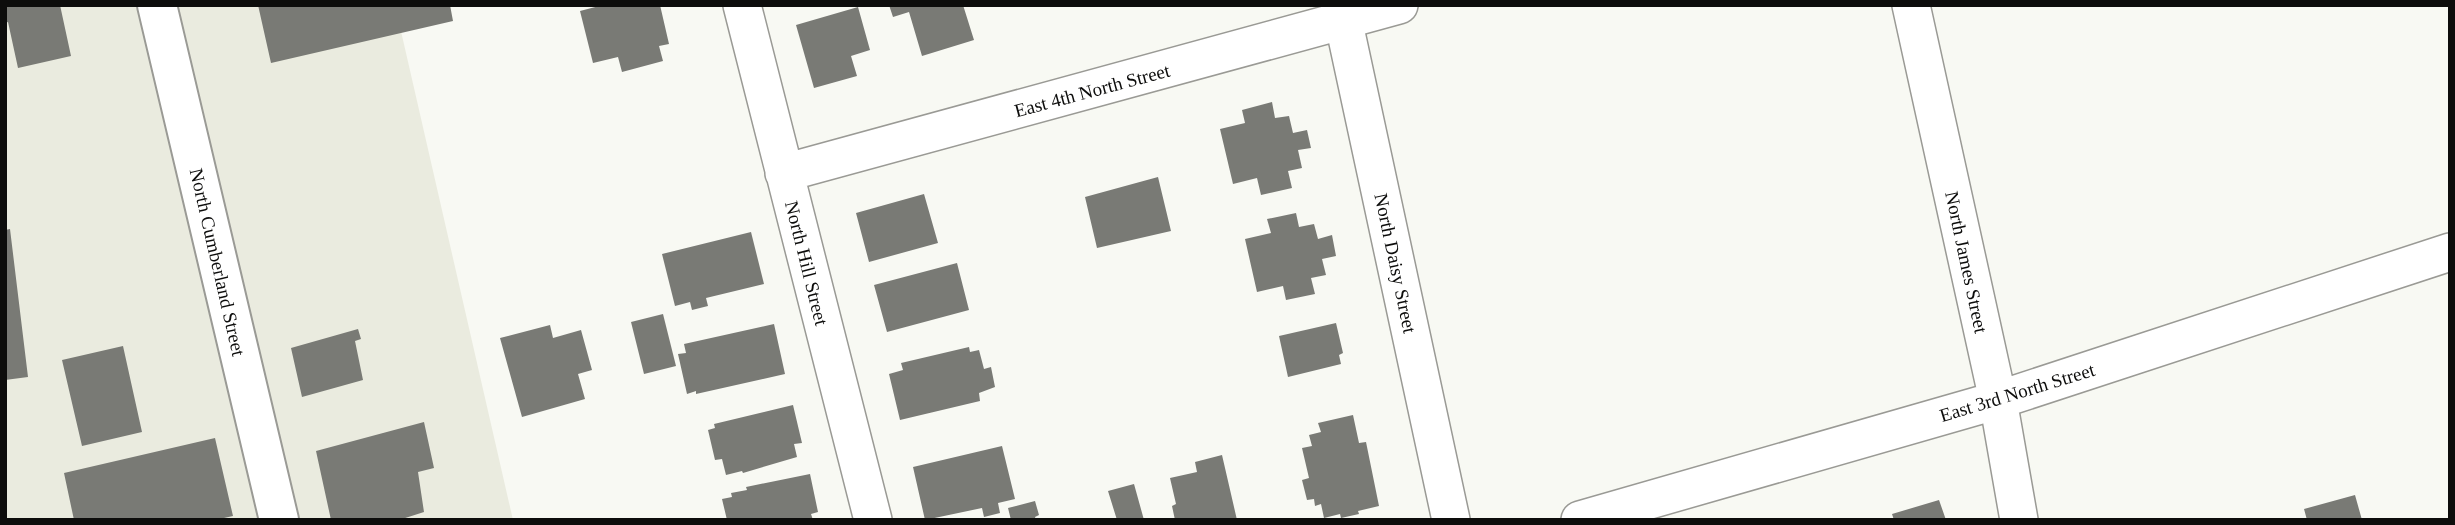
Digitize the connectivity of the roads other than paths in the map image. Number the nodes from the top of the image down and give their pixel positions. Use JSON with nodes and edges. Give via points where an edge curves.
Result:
{"nodes":[{"id":1,"x":157,"y":5,"type":"edge"},
{"id":2,"x":742,"y":5,"type":"edge"},
{"id":3,"x":1399,"y":5,"type":"edge"},
{"id":4,"x":1911,"y":5,"type":"edge"},
{"id":5,"x":1342,"y":13,"type":"edge"},
{"id":6,"x":784,"y":173,"type":"junction"},
{"id":7,"x":2450,"y":252,"type":"edge"},
{"id":8,"x":1998,"y":400,"type":"junction"},
{"id":9,"x":279,"y":520,"type":"edge"},
{"id":10,"x":873,"y":520,"type":"edge"},
{"id":11,"x":1451,"y":520,"type":"edge"},
{"id":12,"x":1580,"y":520,"type":"edge"},
{"id":13,"x":2019,"y":520,"type":"edge"}],
"edges":[{"from":1,"to":9,"type":"main road","name":"North Cumberland Street"},
{"from":2,"to":6,"type":"street","name":"North Hill Street"},
{"from":3,"to":5,"type":"street","name":"East 4th North Street"},
{"from":4,"to":8,"type":"street","name":"North James Street"},
{"from":5,"to":6,"type":"street","name":"East 4th North Street"},
{"from":5,"to":11,"type":"street","name":"North Daisy Street"},
{"from":6,"to":10,"type":"street","name":"North Hill Street"},
{"from":7,"to":8,"type":"street","name":"East 3rd North Street"},
{"from":8,"to":12,"type":"street","name":"East 3rd North Street"},
{"from":8,"to":13,"type":"street","name":"North James Street"}]}
